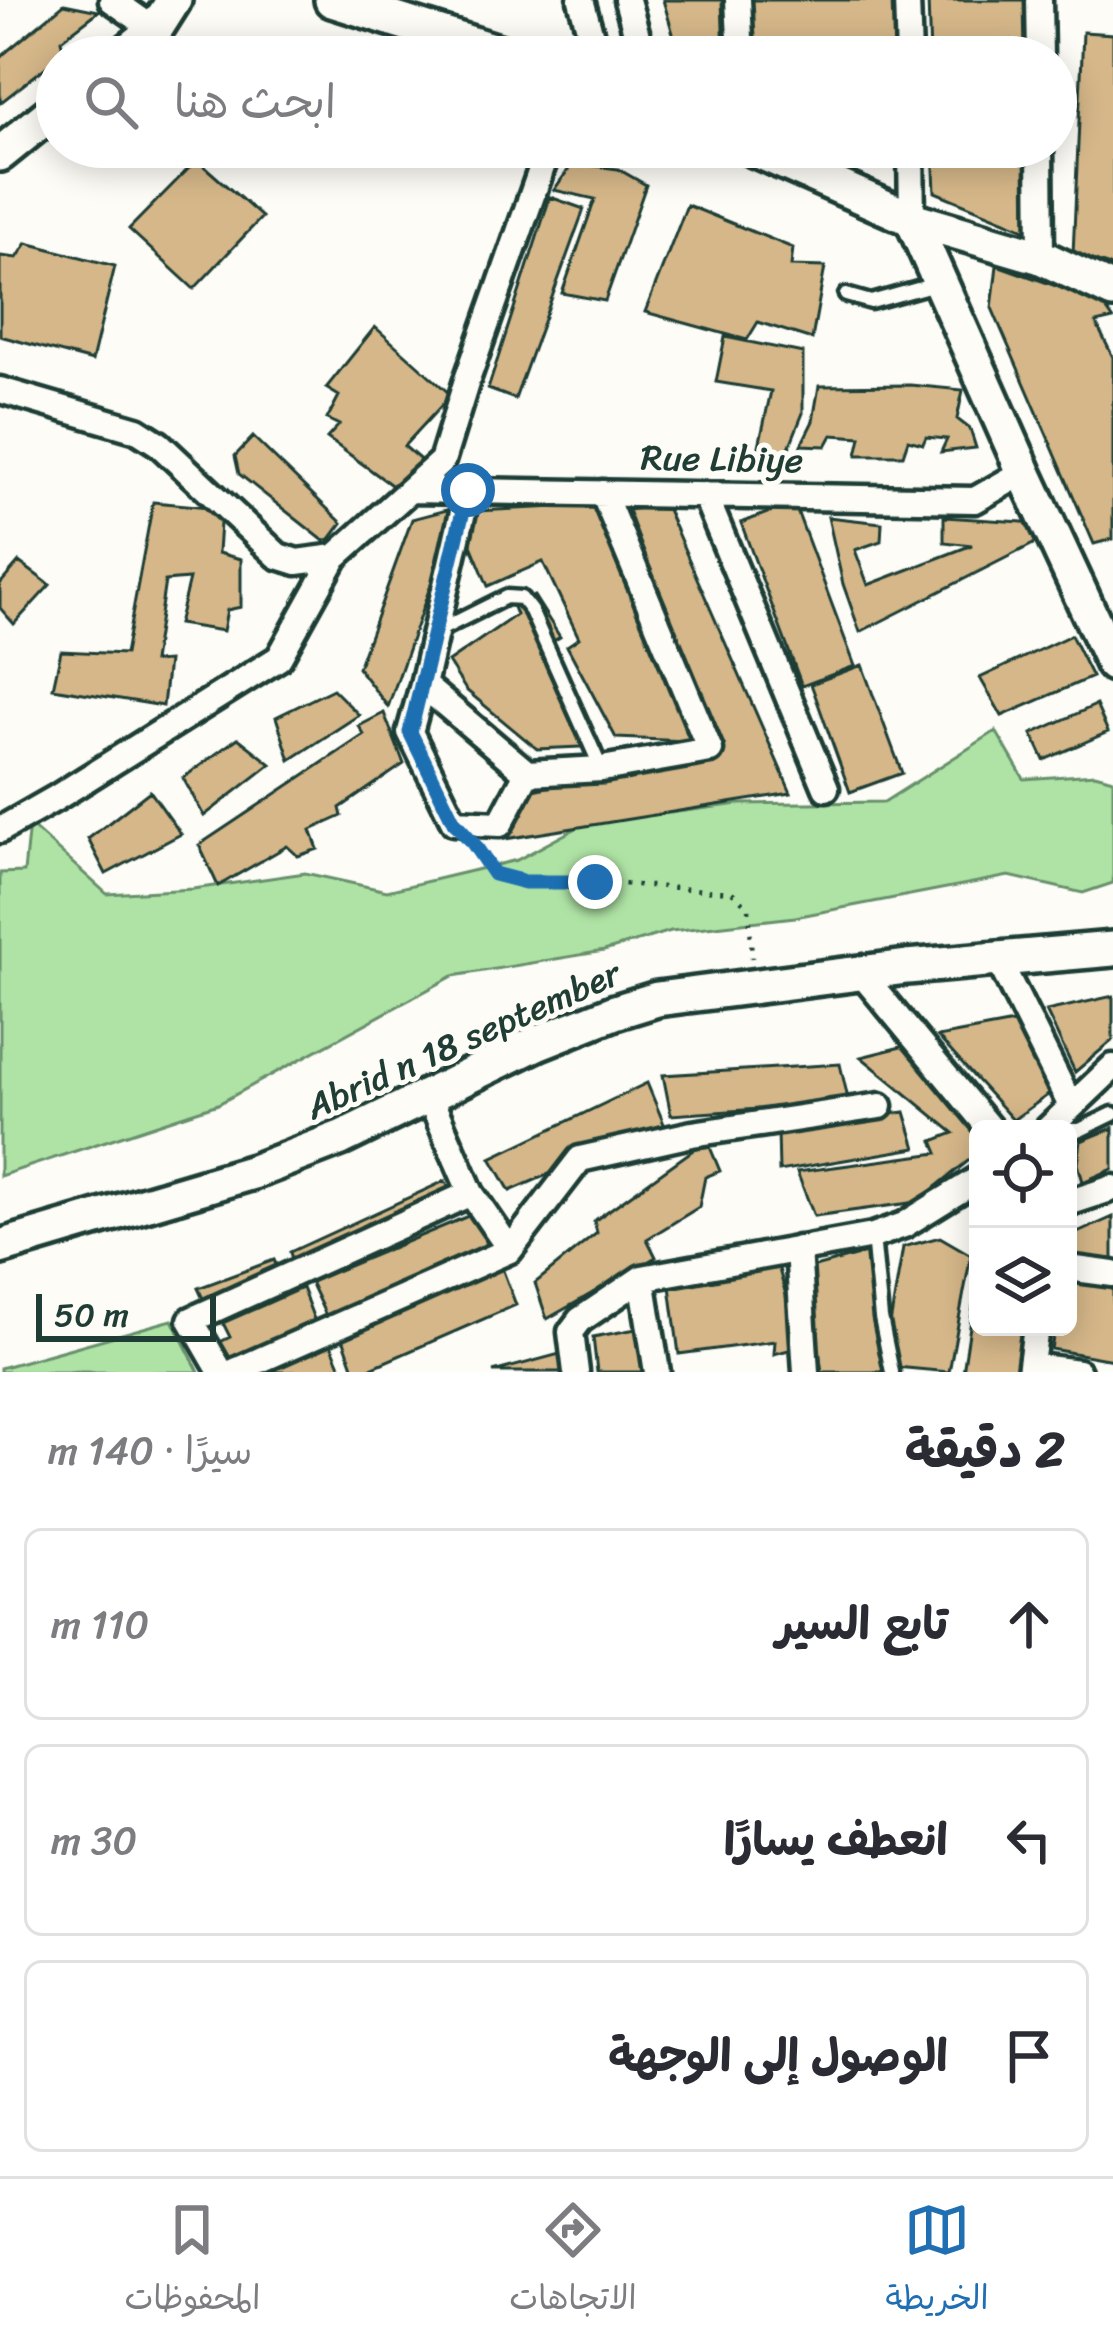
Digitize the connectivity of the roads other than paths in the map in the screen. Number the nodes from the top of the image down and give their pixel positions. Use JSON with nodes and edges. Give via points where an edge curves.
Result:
{"nodes":[{"id":1,"x":112,"y":0,"type":"edge"},
{"id":2,"x":174,"y":0,"type":"edge"},
{"id":3,"x":332,"y":0,"type":"edge"},
{"id":4,"x":580,"y":0,"type":"edge"},
{"id":5,"x":627,"y":0,"type":"edge"},
{"id":6,"x":738,"y":0,"type":"edge"},
{"id":7,"x":907,"y":0,"type":"edge"},
{"id":8,"x":1039,"y":0,"type":"edge"},
{"id":9,"x":155,"y":30,"type":"junction"},
{"id":10,"x":147,"y":36,"type":"edge"},
{"id":11,"x":447,"y":36,"type":"edge"},
{"id":12,"x":591,"y":36,"type":"edge"},
{"id":13,"x":637,"y":36,"type":"edge"},
{"id":14,"x":740,"y":36,"type":"edge"},
{"id":15,"x":908,"y":36,"type":"edge"},
{"id":16,"x":1040,"y":36,"type":"edge"},
{"id":17,"x":36,"y":125,"type":"edge"},
{"id":18,"x":0,"y":154,"type":"edge"},
{"id":19,"x":542,"y":168,"type":"edge"},
{"id":20,"x":796,"y":168,"type":"edge"},
{"id":21,"x":911,"y":168,"type":"edge"},
{"id":22,"x":1040,"y":168,"type":"edge"},
{"id":23,"x":912,"y":219,"type":"junction"},
{"id":24,"x":1041,"y":257,"type":"junction"},
{"id":25,"x":940,"y":282,"type":"junction"},
{"id":26,"x":1113,"y":290,"type":"edge"},
{"id":27,"x":846,"y":295,"type":"dead end"},
{"id":28,"x":0,"y":390,"type":"edge"},
{"id":29,"x":1024,"y":472,"type":"junction"},
{"id":30,"x":412,"y":490,"type":"junction"},
{"id":31,"x":468,"y":490,"type":"junction"},
{"id":32,"x":603,"y":493,"type":"junction"},
{"id":33,"x":705,"y":495,"type":"junction"},
{"id":34,"x":335,"y":557,"type":"junction"},
{"id":35,"x":435,"y":632,"type":"junction"},
{"id":36,"x":1113,"y":664,"type":"edge"},
{"id":37,"x":423,"y":686,"type":"junction"},
{"id":38,"x":602,"y":769,"type":"junction"},
{"id":39,"x":527,"y":773,"type":"junction"},
{"id":40,"x":826,"y":788,"type":"dead end"},
{"id":41,"x":0,"y":830,"type":"edge"},
{"id":42,"x":1113,"y":949,"type":"edge"},
{"id":43,"x":998,"y":959,"type":"junction"},
{"id":44,"x":860,"y":972,"type":"junction"},
{"id":45,"x":1113,"y":1067,"type":"edge"},
{"id":46,"x":429,"y":1096,"type":"junction"},
{"id":47,"x":880,"y":1106,"type":"dead end"},
{"id":48,"x":1113,"y":1114,"type":"edge"},
{"id":49,"x":1070,"y":1118,"type":"edge"},
{"id":50,"x":983,"y":1120,"type":"edge"},
{"id":51,"x":969,"y":1185,"type":"edge"},
{"id":52,"x":1113,"y":1188,"type":"edge"},
{"id":53,"x":471,"y":1193,"type":"junction"},
{"id":54,"x":1077,"y":1200,"type":"edge"},
{"id":55,"x":873,"y":1236,"type":"junction"},
{"id":56,"x":0,"y":1247,"type":"edge"},
{"id":57,"x":797,"y":1249,"type":"junction"},
{"id":58,"x":510,"y":1250,"type":"junction"},
{"id":59,"x":1077,"y":1269,"type":"edge"},
{"id":60,"x":1113,"y":1274,"type":"edge"},
{"id":61,"x":643,"y":1278,"type":"junction"},
{"id":62,"x":1035,"y":1336,"type":"edge"},
{"id":63,"x":1030,"y":1369,"type":"edge"},
{"id":64,"x":798,"y":1371,"type":"edge"},
{"id":65,"x":221,"y":1372,"type":"edge"},
{"id":66,"x":233,"y":1372,"type":"edge"},
{"id":67,"x":576,"y":1372,"type":"edge"},
{"id":68,"x":657,"y":1372,"type":"edge"},
{"id":69,"x":892,"y":1372,"type":"edge"},
{"id":70,"x":1078,"y":1372,"type":"edge"}],
"edges":[{"from":1,"to":9,"type":"street"},
{"from":2,"to":9,"type":"street"},
{"from":3,"to":11,"type":"street"},
{"from":4,"to":12,"type":"street"},
{"from":5,"to":13,"type":"street"},
{"from":6,"to":14,"type":"street"},
{"from":7,"to":15,"type":"street"},
{"from":8,"to":16,"type":"street"},
{"from":9,"to":10,"type":"street"},
{"from":17,"to":18,"type":"street"},
{"from":19,"to":30,"type":"street","via":[[442,461]]},
{"from":20,"to":23,"type":"street"},
{"from":21,"to":23,"type":"street"},
{"from":22,"to":24,"type":"street"},
{"from":23,"to":24,"type":"street"},
{"from":23,"to":25,"type":"street"},
{"from":24,"to":26,"type":"street"},
{"from":25,"to":27,"type":"lane","via":[[871,302]]},
{"from":25,"to":29,"type":"street"},
{"from":28,"to":34,"type":"street","via":[[137,430],[278,556]]},
{"from":29,"to":33,"type":"street","name":"Rue Libiye","via":[[975,500]]},
{"from":29,"to":36,"type":"street"},
{"from":30,"to":31,"type":"street","name":"Rue Libiye"},
{"from":30,"to":34,"type":"street"},
{"from":31,"to":32,"type":"street","name":"Rue Libiye"},
{"from":31,"to":35,"type":"street"},
{"from":32,"to":33,"type":"street","name":"Rue Libiye"},
{"from":32,"to":38,"type":"street","via":[[710,750]]},
{"from":33,"to":40,"type":"street"},
{"from":34,"to":41,"type":"street","via":[[279,658]]},
{"from":35,"to":37,"type":"street"},
{"from":35,"to":38,"type":"lane","via":[[506,597],[521,598]]},
{"from":37,"to":39,"type":"street"},
{"from":37,"to":39,"type":"street","via":[[410,732],[454,822],[500,824]]},
{"from":38,"to":39,"type":"street"},
{"from":42,"to":43,"type":"street","name":"Abrid n 18 september"},
{"from":43,"to":44,"type":"street","name":"Abrid n 18 september"},
{"from":43,"to":49,"type":"street"},
{"from":44,"to":46,"type":"street","name":"Abrid n 18 september","via":[[657,999],[537,1043]]},
{"from":44,"to":50,"type":"street"},
{"from":45,"to":49,"type":"street"},
{"from":46,"to":53,"type":"street"},
{"from":46,"to":56,"type":"street","name":"Abrid n 18 september","via":[[253,1172]]},
{"from":47,"to":58,"type":"street","via":[[580,1159]]},
{"from":48,"to":49,"type":"lane","via":[[1079,1130]]},
{"from":51,"to":55,"type":"street"},
{"from":52,"to":54,"type":"street"},
{"from":53,"to":58,"type":"street"},
{"from":53,"to":65,"type":"street","via":[[191,1320]]},
{"from":55,"to":57,"type":"street"},
{"from":55,"to":69,"type":"lane"},
{"from":57,"to":61,"type":"street"},
{"from":57,"to":64,"type":"street"},
{"from":58,"to":66,"type":"street"},
{"from":59,"to":60,"type":"street"},
{"from":61,"to":67,"type":"street","via":[[571,1332]]},
{"from":61,"to":68,"type":"street"},
{"from":62,"to":63,"type":"street"},
{"from":63,"to":70,"type":"street"}]}
